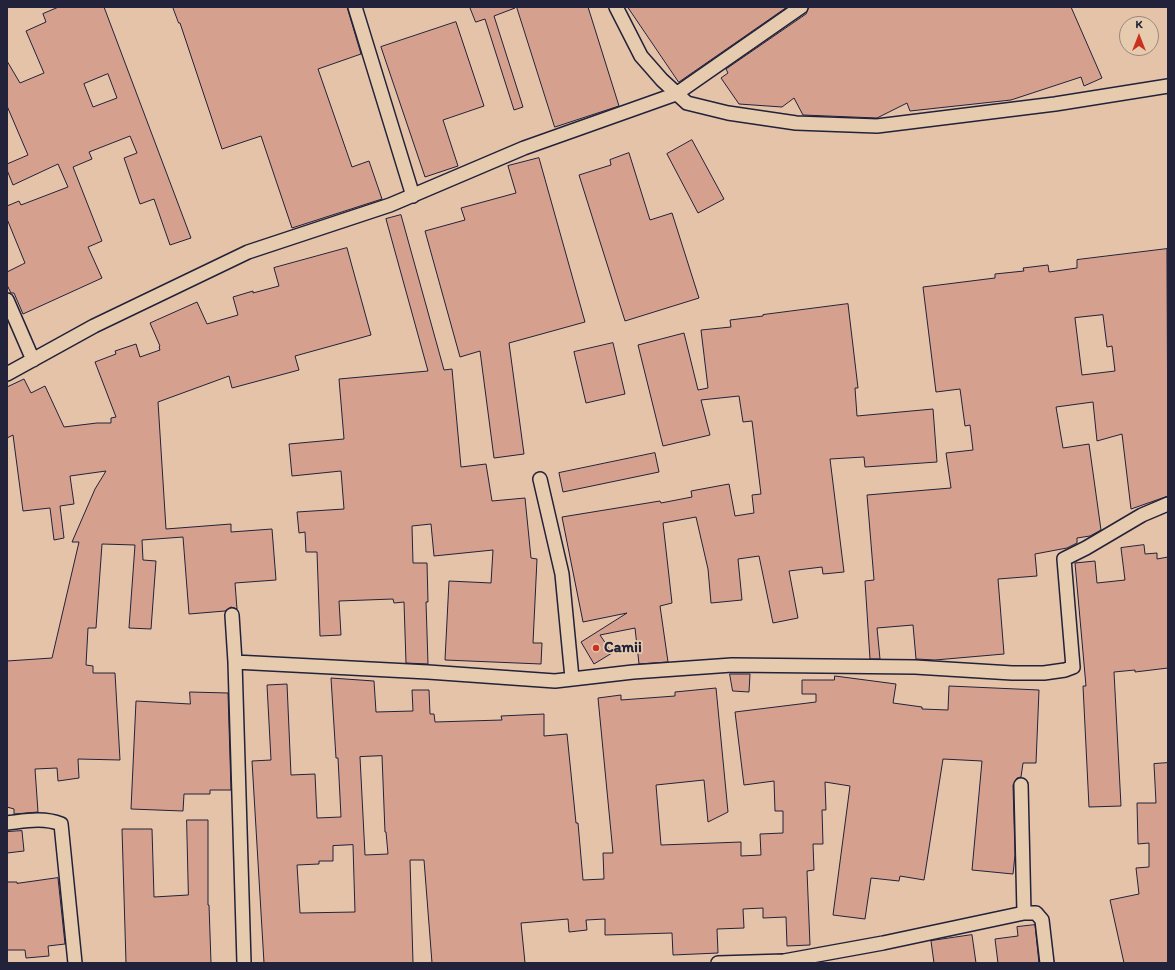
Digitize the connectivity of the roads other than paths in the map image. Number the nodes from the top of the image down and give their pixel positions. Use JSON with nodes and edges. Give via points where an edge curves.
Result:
{"nodes":[{"id":1,"x":355,"y":7,"type":"edge"},
{"id":2,"x":616,"y":7,"type":"edge"},
{"id":3,"x":801,"y":7,"type":"edge"},
{"id":4,"x":1168,"y":86,"type":"edge"},
{"id":5,"x":676,"y":94,"type":"junction"},
{"id":6,"x":413,"y":196,"type":"junction"},
{"id":7,"x":7,"y":300,"type":"edge"},
{"id":8,"x":33,"y":360,"type":"junction"},
{"id":9,"x":7,"y":374,"type":"edge"},
{"id":10,"x":540,"y":479,"type":"dead end"},
{"id":11,"x":1168,"y":504,"type":"edge"},
{"id":12,"x":232,"y":616,"type":"dead end"},
{"id":13,"x":235,"y":662,"type":"junction"},
{"id":14,"x":572,"y":678,"type":"junction"},
{"id":15,"x":1021,"y":785,"type":"dead end"},
{"id":16,"x":7,"y":822,"type":"edge"},
{"id":17,"x":1024,"y":913,"type":"junction"},
{"id":18,"x":75,"y":963,"type":"edge"},
{"id":19,"x":244,"y":963,"type":"edge"},
{"id":20,"x":718,"y":963,"type":"edge"},
{"id":21,"x":1047,"y":963,"type":"edge"}],
"edges":[{"from":1,"to":6,"type":"street"},
{"from":2,"to":5,"type":"street","via":[[641,56]]},
{"from":3,"to":5,"type":"street"},
{"from":4,"to":5,"type":"street","via":[[1054,104],[877,126],[796,123],[728,113],[687,103]]},
{"from":5,"to":6,"type":"street","via":[[524,148]]},
{"from":6,"to":8,"type":"street","via":[[248,252],[94,326]]},
{"from":7,"to":8,"type":"street"},
{"from":8,"to":9,"type":"street"},
{"from":10,"to":14,"type":"street","via":[[562,574]]},
{"from":11,"to":14,"type":"street","via":[[1142,515],[1064,559],[1073,668],[1044,673],[1012,673],[915,668],[732,665]]},
{"from":12,"to":13,"type":"street"},
{"from":13,"to":14,"type":"street","via":[[555,681]]},
{"from":13,"to":19,"type":"street"},
{"from":15,"to":17,"type":"street"},
{"from":16,"to":18,"type":"street","via":[[51,820],[61,824]]},
{"from":17,"to":20,"type":"street","via":[[784,961]]},
{"from":17,"to":21,"type":"street","via":[[1036,913],[1042,920]]}]}
